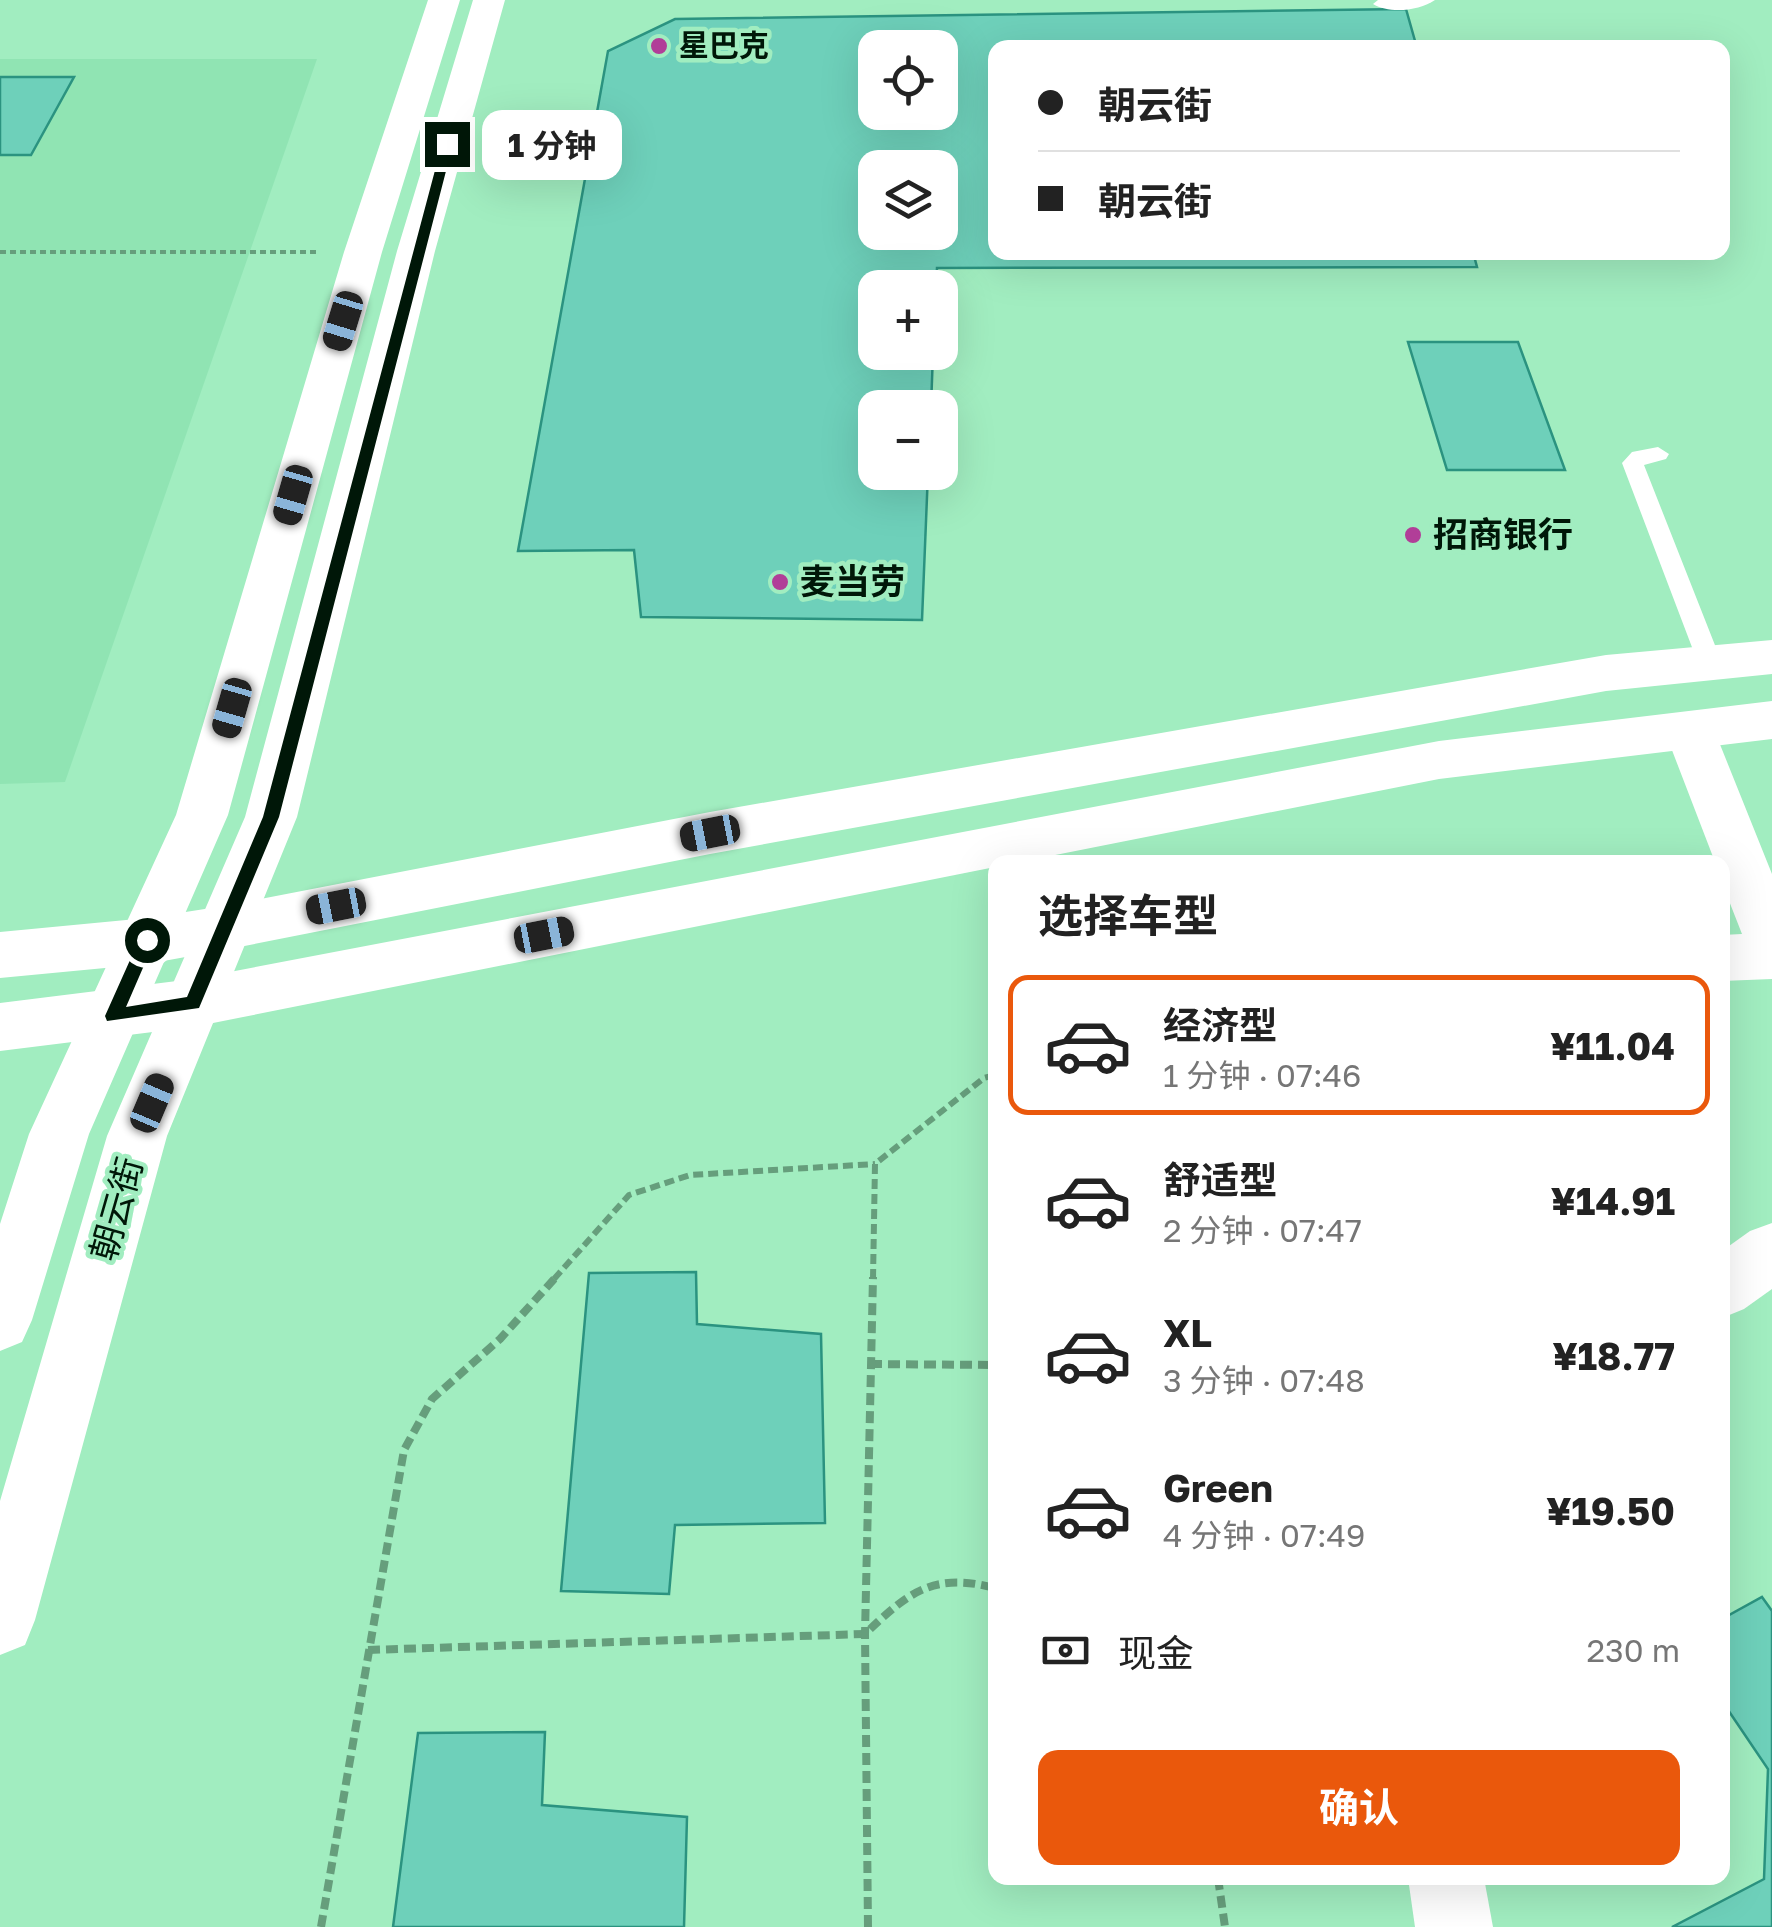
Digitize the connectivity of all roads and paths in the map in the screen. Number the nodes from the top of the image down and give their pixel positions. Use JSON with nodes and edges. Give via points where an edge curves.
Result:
{"nodes":[{"id":1,"x":444,"y":0,"type":"edge"},
{"id":2,"x":489,"y":0,"type":"edge"},
{"id":3,"x":1427,"y":0,"type":"edge"},
{"id":4,"x":1381,"y":4,"type":"dead end"},
{"id":5,"x":0,"y":252,"type":"edge"},
{"id":6,"x":364,"y":252,"type":"junction"},
{"id":7,"x":1658,"y":454,"type":"dead end"},
{"id":8,"x":1772,"y":657,"type":"edge"},
{"id":9,"x":1710,"y":663,"type":"junction"},
{"id":10,"x":1772,"y":720,"type":"edge"},
{"id":11,"x":1690,"y":732,"type":"junction"},
{"id":12,"x":224,"y":928,"type":"junction"},
{"id":13,"x":147,"y":940,"type":"junction"},
{"id":14,"x":1772,"y":941,"type":"edge"},
{"id":15,"x":0,"y":955,"type":"edge"},
{"id":16,"x":1772,"y":956,"type":"edge"},
{"id":17,"x":1730,"y":958,"type":"edge"},
{"id":18,"x":193,"y":1003,"type":"junction"},
{"id":19,"x":113,"y":1016,"type":"junction"},
{"id":20,"x":0,"y":1027,"type":"edge"},
{"id":21,"x":988,"y":1077,"type":"edge"},
{"id":22,"x":875,"y":1164,"type":"junction"},
{"id":23,"x":1772,"y":1252,"type":"edge"},
{"id":24,"x":1730,"y":1282,"type":"edge"},
{"id":25,"x":0,"y":1320,"type":"edge"},
{"id":26,"x":870,"y":1364,"type":"junction"},
{"id":27,"x":988,"y":1365,"type":"edge"},
{"id":28,"x":988,"y":1586,"type":"edge"},
{"id":29,"x":0,"y":1620,"type":"edge"},
{"id":30,"x":865,"y":1634,"type":"junction"},
{"id":31,"x":368,"y":1650,"type":"junction"},
{"id":32,"x":1219,"y":1885,"type":"edge"},
{"id":33,"x":1447,"y":1885,"type":"edge"},
{"id":34,"x":321,"y":1927,"type":"edge"},
{"id":35,"x":868,"y":1927,"type":"edge"},
{"id":36,"x":1224,"y":1927,"type":"edge"},
{"id":37,"x":1454,"y":1927,"type":"edge"}],
"edges":[{"from":1,"to":6,"type":"main road"},
{"from":2,"to":12,"type":"main road","name":"朝云街","via":[[411,270],[271,817]]},
{"from":3,"to":4,"type":"lane"},
{"from":5,"to":6,"type":"path"},
{"from":6,"to":13,"type":"main road","via":[[202,814]]},
{"from":7,"to":9,"type":"lane","via":[[1633,463]]},
{"from":8,"to":9,"type":"main road"},
{"from":9,"to":12,"type":"main road","via":[[1606,673],[710,833]]},
{"from":10,"to":11,"type":"main road"},
{"from":11,"to":14,"type":"main road"},
{"from":11,"to":18,"type":"main road","via":[[1439,760]]},
{"from":12,"to":13,"type":"main road"},
{"from":12,"to":18,"type":"main road","name":"朝云街"},
{"from":13,"to":15,"type":"main road"},
{"from":13,"to":19,"type":"main road"},
{"from":16,"to":17,"type":"main road"},
{"from":18,"to":19,"type":"main road"},
{"from":18,"to":29,"type":"main road","name":"朝云街","via":[[138,1136]]},
{"from":19,"to":20,"type":"main road"},
{"from":19,"to":25,"type":"main road","via":[[59,1134]]},
{"from":21,"to":22,"type":"path"},
{"from":22,"to":26,"type":"path"},
{"from":22,"to":31,"type":"path","via":[[690,1175],[629,1195],[500,1339],[432,1399],[404,1450]]},
{"from":23,"to":24,"type":"main road"},
{"from":26,"to":27,"type":"path"},
{"from":26,"to":30,"type":"path"},
{"from":28,"to":30,"type":"path","via":[[964,1578],[909,1591]]},
{"from":30,"to":31,"type":"path"},
{"from":30,"to":35,"type":"path"},
{"from":31,"to":34,"type":"path"},
{"from":32,"to":36,"type":"path"},
{"from":33,"to":37,"type":"main road"}]}
